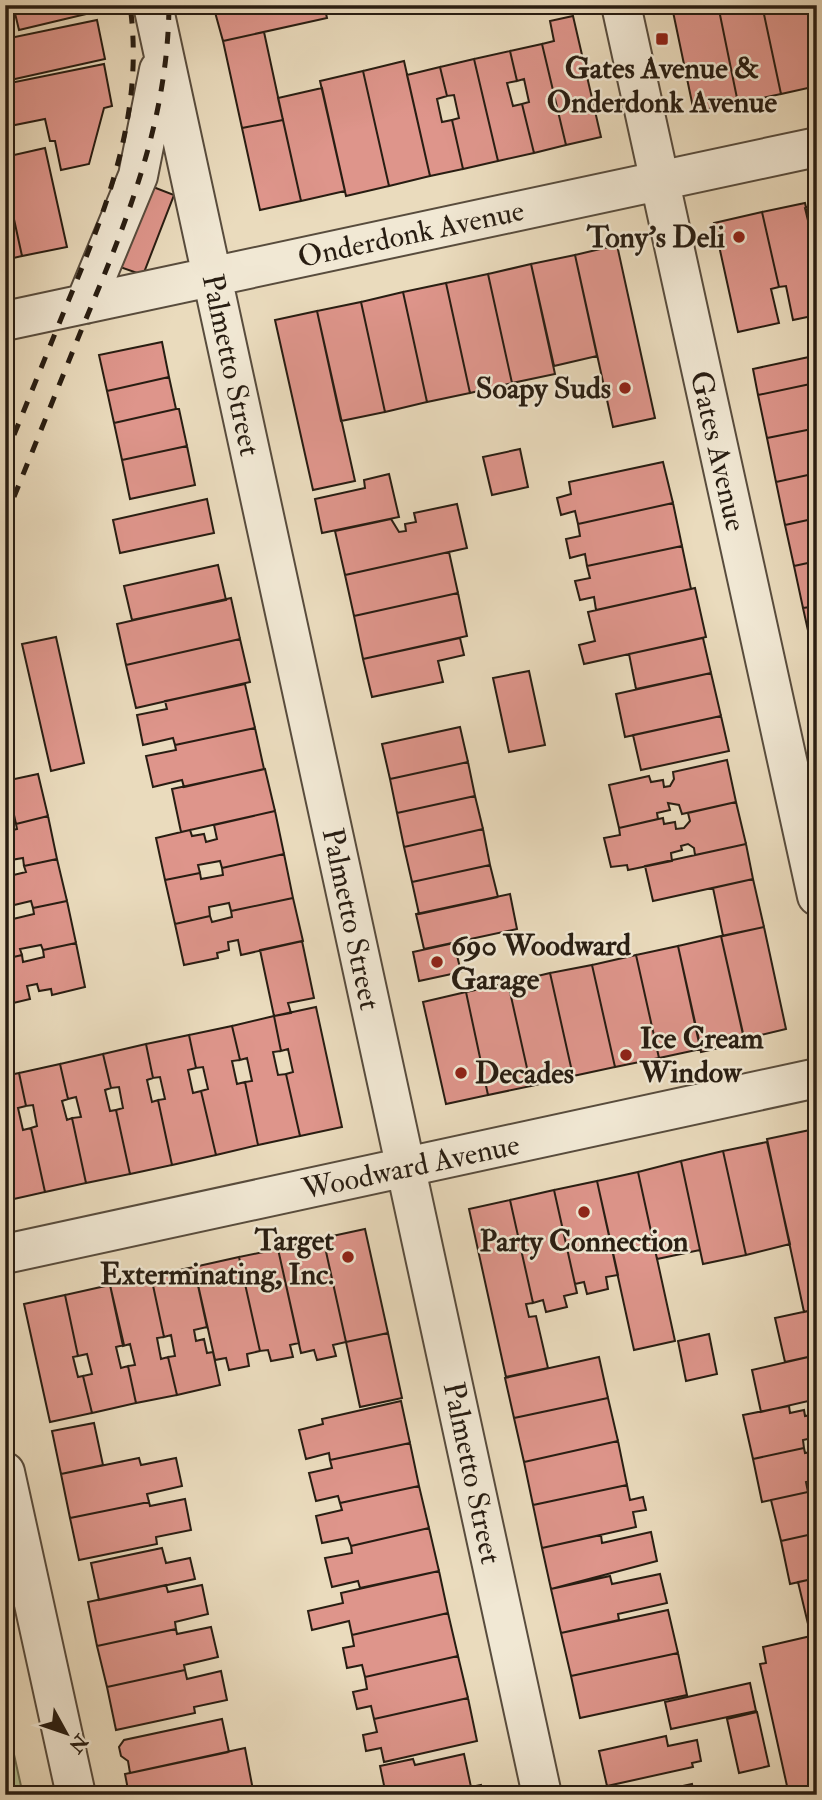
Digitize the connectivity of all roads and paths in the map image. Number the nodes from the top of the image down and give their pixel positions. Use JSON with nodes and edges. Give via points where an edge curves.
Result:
{"nodes":[{"id":1,"x":153,"y":5,"type":"edge"},
{"id":2,"x":621,"y":5,"type":"edge"},
{"id":3,"x":162,"y":43,"type":"junction"},
{"id":4,"x":817,"y":147,"type":"edge"},
{"id":5,"x":659,"y":181,"type":"junction"},
{"id":6,"x":211,"y":277,"type":"junction"},
{"id":7,"x":85,"y":304,"type":"junction"},
{"id":8,"x":5,"y":321,"type":"edge"},
{"id":9,"x":817,"y":896,"type":"edge"},
{"id":10,"x":817,"y":1078,"type":"edge"},
{"id":11,"x":406,"y":1168,"type":"junction"},
{"id":12,"x":5,"y":1254,"type":"edge"},
{"id":13,"x":5,"y":1472,"type":"edge"},
{"id":14,"x":76,"y":1795,"type":"edge"},
{"id":15,"x":542,"y":1795,"type":"edge"}],
"edges":[{"from":1,"to":3,"type":"street","name":"Palmetto Street"},
{"from":2,"to":5,"type":"street","name":"Gates Avenue"},
{"from":3,"to":6,"type":"street","name":"Palmetto Street"},
{"from":3,"to":7,"type":"street","name":"Palmetto Street","via":[[138,176]]},
{"from":4,"to":5,"type":"street","name":"Onderdonk Avenue"},
{"from":5,"to":6,"type":"street","name":"Onderdonk Avenue"},
{"from":5,"to":9,"type":"street","name":"Gates Avenue"},
{"from":6,"to":7,"type":"street","name":"Onderdonk Avenue"},
{"from":6,"to":11,"type":"street","name":"Palmetto Street"},
{"from":7,"to":8,"type":"street","name":"Onderdonk Avenue"},
{"from":10,"to":11,"type":"street","name":"Woodward Avenue"},
{"from":11,"to":12,"type":"street","name":"Woodward Avenue"},
{"from":11,"to":15,"type":"street","name":"Palmetto Street"},
{"from":13,"to":14,"type":"street"}]}
